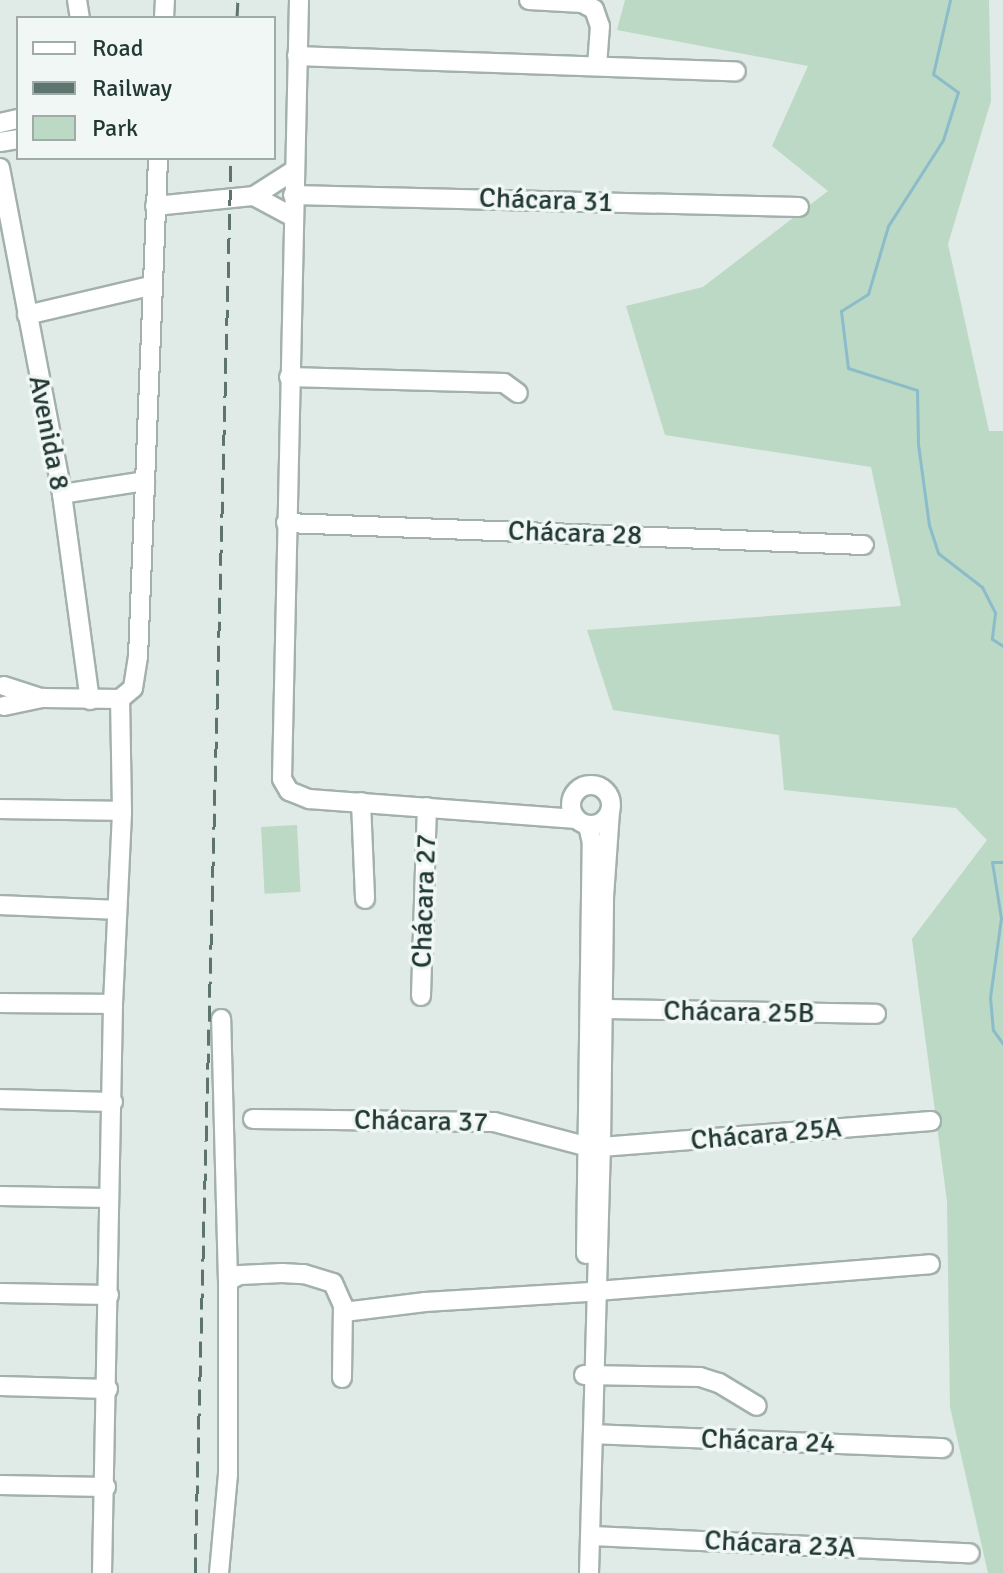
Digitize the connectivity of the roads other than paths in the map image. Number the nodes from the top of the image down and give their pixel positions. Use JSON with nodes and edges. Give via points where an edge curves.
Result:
{"nodes":[{"id":1,"x":299,"y":0,"type":"edge"},
{"id":2,"x":529,"y":0,"type":"edge"},
{"id":3,"x":297,"y":56,"type":"junction"},
{"id":4,"x":597,"y":66,"type":"junction"},
{"id":5,"x":736,"y":71,"type":"dead end"},
{"id":6,"x":158,"y":160,"type":"edge"},
{"id":7,"x":0,"y":168,"type":"edge"},
{"id":8,"x":293,"y":171,"type":"junction"},
{"id":9,"x":293,"y":195,"type":"junction"},
{"id":10,"x":254,"y":196,"type":"junction"},
{"id":11,"x":155,"y":206,"type":"junction"},
{"id":12,"x":799,"y":207,"type":"dead end"},
{"id":13,"x":293,"y":217,"type":"junction"},
{"id":14,"x":150,"y":286,"type":"junction"},
{"id":15,"x":27,"y":315,"type":"junction"},
{"id":16,"x":289,"y":377,"type":"junction"},
{"id":17,"x":518,"y":393,"type":"dead end"},
{"id":18,"x":145,"y":481,"type":"junction"},
{"id":19,"x":62,"y":494,"type":"junction"},
{"id":20,"x":286,"y":523,"type":"junction"},
{"id":21,"x":864,"y":545,"type":"dead end"},
{"id":22,"x":2,"y":685,"type":"edge"},
{"id":23,"x":43,"y":698,"type":"junction"},
{"id":24,"x":120,"y":699,"type":"junction"},
{"id":25,"x":90,"y":700,"type":"junction"},
{"id":26,"x":2,"y":708,"type":"edge"},
{"id":27,"x":574,"y":793,"type":"junction"},
{"id":28,"x":361,"y":802,"type":"junction"},
{"id":29,"x":427,"y":807,"type":"junction"},
{"id":30,"x":0,"y":809,"type":"edge"},
{"id":31,"x":122,"y":811,"type":"junction"},
{"id":32,"x":610,"y":811,"type":"junction"},
{"id":33,"x":520,"y":813,"type":"junction"},
{"id":34,"x":582,"y":822,"type":"junction"},
{"id":35,"x":365,"y":899,"type":"dead end"},
{"id":36,"x":0,"y":905,"type":"edge"},
{"id":37,"x":117,"y":910,"type":"junction"},
{"id":38,"x":421,"y":996,"type":"dead end"},
{"id":39,"x":0,"y":1003,"type":"edge"},
{"id":40,"x":113,"y":1004,"type":"junction"},
{"id":41,"x":602,"y":1009,"type":"junction"},
{"id":42,"x":876,"y":1014,"type":"dead end"},
{"id":43,"x":221,"y":1019,"type":"dead end"},
{"id":44,"x":0,"y":1099,"type":"edge"},
{"id":45,"x":113,"y":1102,"type":"junction"},
{"id":46,"x":253,"y":1119,"type":"dead end"},
{"id":47,"x":931,"y":1121,"type":"dead end"},
{"id":48,"x":593,"y":1147,"type":"junction"},
{"id":49,"x":0,"y":1196,"type":"edge"},
{"id":50,"x":109,"y":1198,"type":"junction"},
{"id":51,"x":930,"y":1264,"type":"dead end"},
{"id":52,"x":228,"y":1281,"type":"junction"},
{"id":53,"x":592,"y":1292,"type":"junction"},
{"id":54,"x":0,"y":1293,"type":"edge"},
{"id":55,"x":109,"y":1295,"type":"junction"},
{"id":56,"x":344,"y":1312,"type":"junction"},
{"id":57,"x":589,"y":1375,"type":"junction"},
{"id":58,"x":342,"y":1378,"type":"dead end"},
{"id":59,"x":0,"y":1386,"type":"edge"},
{"id":60,"x":108,"y":1389,"type":"junction"},
{"id":61,"x":757,"y":1406,"type":"dead end"},
{"id":62,"x":593,"y":1434,"type":"junction"},
{"id":63,"x":943,"y":1448,"type":"dead end"},
{"id":64,"x":0,"y":1485,"type":"edge"},
{"id":65,"x":106,"y":1487,"type":"junction"},
{"id":66,"x":590,"y":1536,"type":"junction"},
{"id":67,"x":970,"y":1553,"type":"dead end"},
{"id":68,"x":102,"y":1573,"type":"edge"},
{"id":69,"x":219,"y":1573,"type":"edge"},
{"id":70,"x":578,"y":1573,"type":"edge"},
{"id":71,"x":589,"y":1573,"type":"edge"}],
"edges":[{"from":1,"to":3,"type":"street"},
{"from":2,"to":4,"type":"street","via":[[582,3],[594,9],[600,26]]},
{"from":3,"to":4,"type":"street"},
{"from":3,"to":8,"type":"street"},
{"from":4,"to":5,"type":"street"},
{"from":6,"to":11,"type":"street"},
{"from":7,"to":15,"type":"street","name":"Avenida 8"},
{"from":8,"to":9,"type":"street"},
{"from":8,"to":10,"type":"street"},
{"from":9,"to":12,"type":"street","name":"Chácara 31"},
{"from":9,"to":13,"type":"street"},
{"from":10,"to":11,"type":"street"},
{"from":10,"to":13,"type":"street"},
{"from":11,"to":14,"type":"street"},
{"from":13,"to":16,"type":"street"},
{"from":14,"to":15,"type":"street"},
{"from":14,"to":18,"type":"street"},
{"from":15,"to":19,"type":"street","name":"Avenida 8"},
{"from":16,"to":17,"type":"street","via":[[504,383]]},
{"from":16,"to":20,"type":"street"},
{"from":18,"to":19,"type":"street"},
{"from":18,"to":24,"type":"street","via":[[137,669],[133,688]]},
{"from":19,"to":25,"type":"street","name":"Avenida 8"},
{"from":20,"to":21,"type":"street","name":"Chácara 28"},
{"from":20,"to":28,"type":"street","via":[[282,779],[298,797]]},
{"from":22,"to":23,"type":"street"},
{"from":22,"to":26,"type":"street","via":[[7,698]]},
{"from":23,"to":25,"type":"street"},
{"from":23,"to":26,"type":"street"},
{"from":24,"to":25,"type":"street"},
{"from":24,"to":31,"type":"street"},
{"from":27,"to":32,"type":"street","via":[[583,786],[605,790]]},
{"from":27,"to":33,"type":"street","via":[[548,807]]},
{"from":27,"to":34,"type":"street","via":[[570,806]]},
{"from":28,"to":29,"type":"street"},
{"from":28,"to":35,"type":"street"},
{"from":29,"to":33,"type":"street"},
{"from":29,"to":38,"type":"street","name":"Chácara 27"},
{"from":30,"to":31,"type":"street"},
{"from":31,"to":37,"type":"street"},
{"from":32,"to":34,"type":"street","via":[[605,819]]},
{"from":32,"to":41,"type":"street"},
{"from":33,"to":34,"type":"street"},
{"from":34,"to":48,"type":"street","via":[[592,843]]},
{"from":36,"to":37,"type":"street"},
{"from":37,"to":40,"type":"street"},
{"from":39,"to":40,"type":"street"},
{"from":40,"to":45,"type":"street"},
{"from":41,"to":42,"type":"street","name":"Chácara 25B"},
{"from":41,"to":48,"type":"street"},
{"from":43,"to":52,"type":"street"},
{"from":44,"to":45,"type":"street"},
{"from":45,"to":50,"type":"street"},
{"from":46,"to":48,"type":"street","name":"Chácara 37","via":[[494,1122]]},
{"from":47,"to":48,"type":"street","name":"Chácara 25A"},
{"from":48,"to":53,"type":"street"},
{"from":49,"to":50,"type":"street"},
{"from":50,"to":55,"type":"street"},
{"from":51,"to":53,"type":"street"},
{"from":52,"to":56,"type":"street","via":[[257,1273],[317,1277],[337,1287]]},
{"from":52,"to":69,"type":"street","via":[[228,1475]]},
{"from":53,"to":56,"type":"street"},
{"from":53,"to":57,"type":"street"},
{"from":54,"to":55,"type":"street"},
{"from":55,"to":60,"type":"street"},
{"from":56,"to":58,"type":"street"},
{"from":57,"to":61,"type":"street","via":[[700,1377]]},
{"from":57,"to":62,"type":"street"},
{"from":57,"to":70,"type":"street"},
{"from":59,"to":60,"type":"street"},
{"from":60,"to":65,"type":"street"},
{"from":62,"to":63,"type":"street","name":"Chácara 24"},
{"from":62,"to":66,"type":"street"},
{"from":64,"to":65,"type":"street"},
{"from":65,"to":68,"type":"street"},
{"from":66,"to":67,"type":"street","name":"Chácara 23A"},
{"from":66,"to":71,"type":"street"}]}
